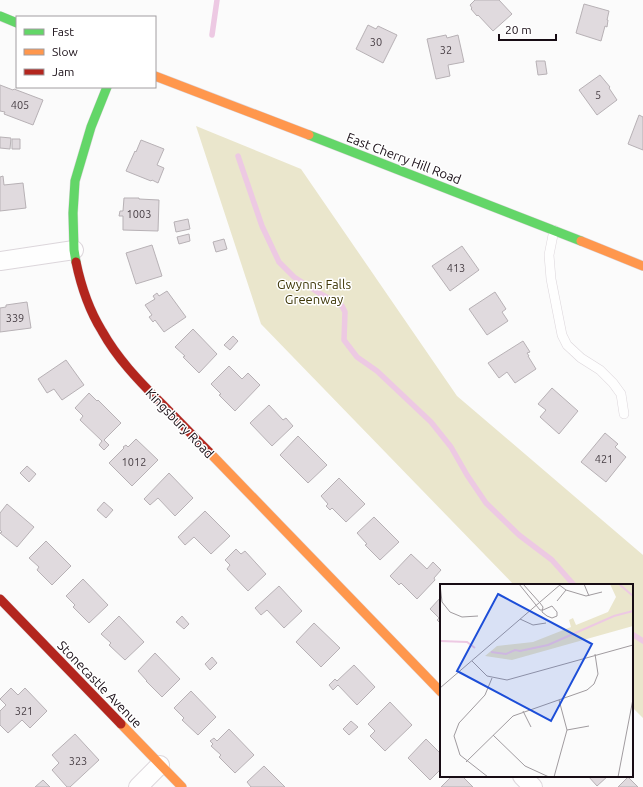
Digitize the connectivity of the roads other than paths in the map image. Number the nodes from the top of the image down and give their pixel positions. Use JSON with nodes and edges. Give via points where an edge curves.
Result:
{"nodes":[{"id":1,"x":0,"y":16,"type":"edge"},
{"id":2,"x":16,"y":22,"type":"edge"},
{"id":3,"x":156,"y":76,"type":"edge"},
{"id":4,"x":107,"y":88,"type":"edge"},
{"id":5,"x":554,"y":230,"type":"junction"},
{"id":6,"x":74,"y":250,"type":"junction"},
{"id":7,"x":0,"y":261,"type":"edge"},
{"id":8,"x":643,"y":266,"type":"edge"},
{"id":9,"x":624,"y":414,"type":"dead end"},
{"id":10,"x":0,"y":599,"type":"edge"},
{"id":11,"x":440,"y":691,"type":"edge"},
{"id":12,"x":160,"y":765,"type":"junction"},
{"id":13,"x":523,"y":777,"type":"edge"},
{"id":14,"x":138,"y":787,"type":"edge"},
{"id":15,"x":182,"y":787,"type":"edge"},
{"id":16,"x":533,"y":787,"type":"edge"}],
"edges":[{"from":1,"to":2,"type":"street"},
{"from":3,"to":5,"type":"street","name":"East Cherry Hill Road"},
{"from":4,"to":6,"type":"street","name":"Kingsbury Road","via":[[80,159],[75,181]]},
{"from":5,"to":8,"type":"street","name":"East Cherry Hill Road"},
{"from":5,"to":9,"type":"lane","via":[[549,255],[562,335],[576,354],[600,370],[613,383],[621,394]]},
{"from":6,"to":7,"type":"street"},
{"from":6,"to":11,"type":"street","name":"Kingsbury Road","via":[[88,302],[116,353],[136,377]]},
{"from":10,"to":12,"type":"street","name":"Stonecastle Avenue"},
{"from":12,"to":14,"type":"street"},
{"from":12,"to":15,"type":"street","name":"Stonecastle Avenue"},
{"from":13,"to":16,"type":"street"}]}
